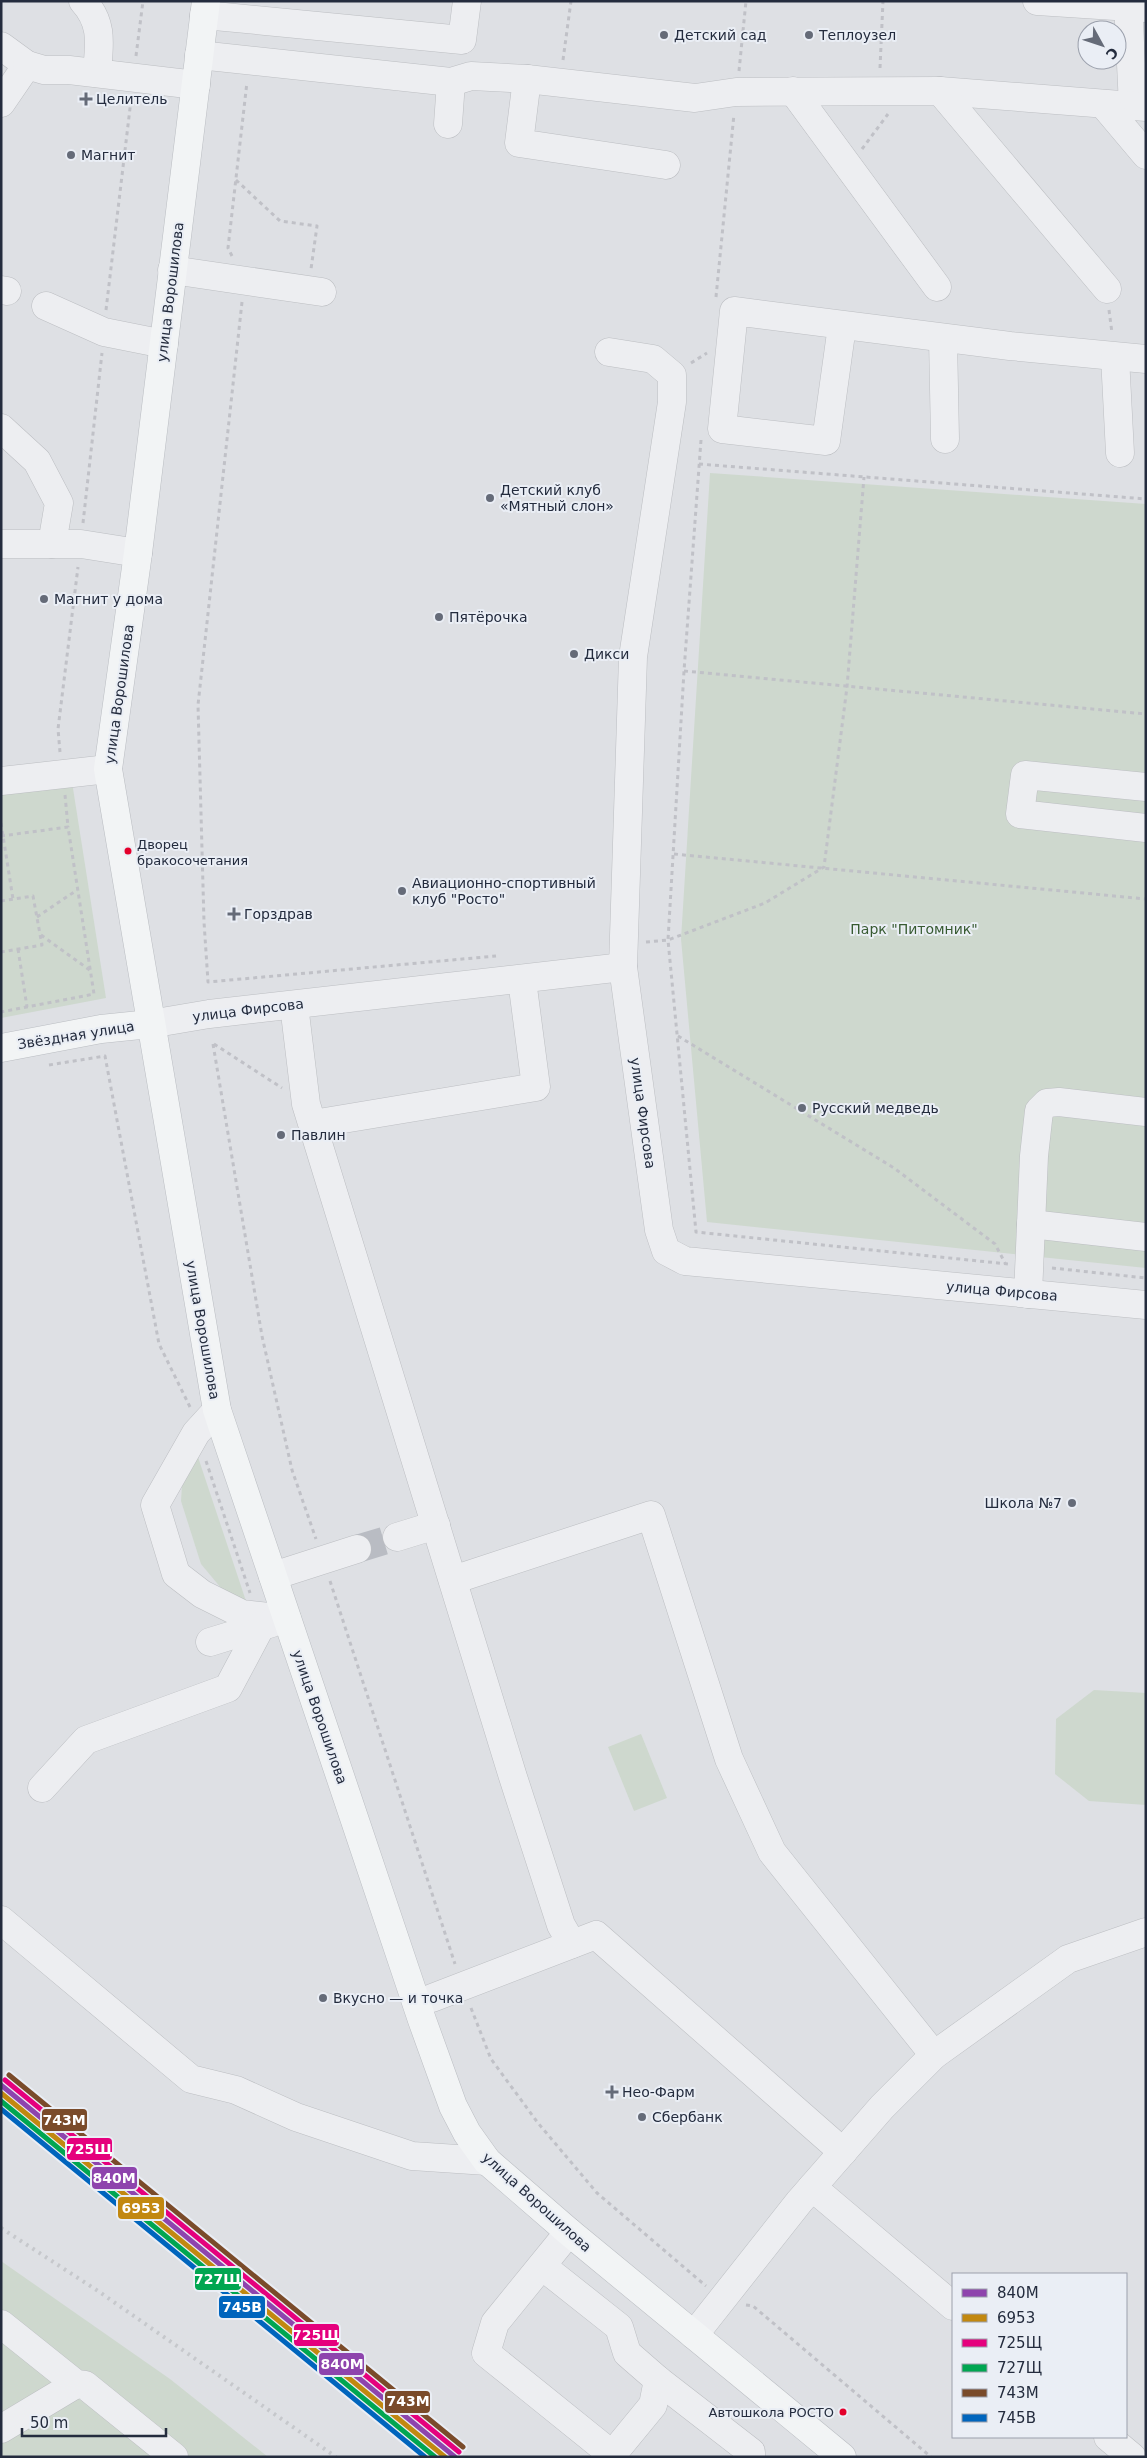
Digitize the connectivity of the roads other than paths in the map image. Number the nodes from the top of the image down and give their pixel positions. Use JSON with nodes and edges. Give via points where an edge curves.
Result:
{"nodes":[{"id":1,"x":84,"y":1,"type":"edge"},
{"id":2,"x":467,"y":1,"type":"edge"},
{"id":3,"x":1037,"y":1,"type":"edge"},
{"id":4,"x":1135,"y":6,"type":"edge"},
{"id":5,"x":205,"y":8,"type":"edge"},
{"id":6,"x":1,"y":46,"type":"edge"},
{"id":7,"x":199,"y":55,"type":"junction"},
{"id":8,"x":27,"y":65,"type":"junction"},
{"id":9,"x":97,"y":73,"type":"junction"},
{"id":10,"x":527,"y":79,"type":"junction"},
{"id":11,"x":451,"y":82,"type":"junction"},
{"id":12,"x":196,"y":85,"type":"junction"},
{"id":13,"x":793,"y":91,"type":"junction"},
{"id":14,"x":940,"y":91,"type":"junction"},
{"id":15,"x":1,"y":103,"type":"edge"},
{"id":16,"x":1103,"y":104,"type":"junction"},
{"id":17,"x":1140,"y":106,"type":"edge"},
{"id":18,"x":448,"y":124,"type":"dead end"},
{"id":19,"x":1146,"y":155,"type":"edge"},
{"id":20,"x":666,"y":165,"type":"dead end"},
{"id":21,"x":172,"y":270,"type":"junction"},
{"id":22,"x":937,"y":287,"type":"dead end"},
{"id":23,"x":1107,"y":289,"type":"road end"},
{"id":24,"x":315,"y":291,"type":"road end"},
{"id":25,"x":46,"y":306,"type":"dead end"},
{"id":26,"x":842,"y":326,"type":"junction"},
{"id":27,"x":944,"y":338,"type":"junction"},
{"id":28,"x":164,"y":344,"type":"junction"},
{"id":29,"x":609,"y":352,"type":"dead end"},
{"id":30,"x":1115,"y":357,"type":"junction"},
{"id":31,"x":1146,"y":359,"type":"edge"},
{"id":32,"x":1,"y":428,"type":"edge"},
{"id":33,"x":945,"y":439,"type":"dead end"},
{"id":34,"x":1120,"y":453,"type":"dead end"},
{"id":35,"x":1,"y":544,"type":"edge"},
{"id":36,"x":52,"y":544,"type":"junction"},
{"id":37,"x":138,"y":552,"type":"junction"},
{"id":38,"x":108,"y":768,"type":"junction"},
{"id":39,"x":1,"y":781,"type":"edge"},
{"id":40,"x":1146,"y":787,"type":"edge"},
{"id":41,"x":1146,"y":828,"type":"edge"},
{"id":42,"x":624,"y":956,"type":"junction"},
{"id":43,"x":522,"y":980,"type":"junction"},
{"id":44,"x":294,"y":1005,"type":"junction"},
{"id":45,"x":150,"y":1024,"type":"junction"},
{"id":46,"x":1,"y":1048,"type":"edge"},
{"id":47,"x":1146,"y":1112,"type":"edge"},
{"id":48,"x":310,"y":1114,"type":"junction"},
{"id":49,"x":1031,"y":1224,"type":"junction"},
{"id":50,"x":1146,"y":1237,"type":"edge"},
{"id":51,"x":1028,"y":1294,"type":"junction"},
{"id":52,"x":1146,"y":1306,"type":"edge"},
{"id":53,"x":217,"y":1410,"type":"junction"},
{"id":54,"x":436,"y":1525,"type":"junction"},
{"id":55,"x":397,"y":1537,"type":"tunnel mouth"},
{"id":56,"x":357,"y":1549,"type":"tunnel mouth"},
{"id":57,"x":273,"y":1576,"type":"junction"},
{"id":58,"x":453,"y":1580,"type":"junction"},
{"id":59,"x":288,"y":1619,"type":"junction"},
{"id":60,"x":259,"y":1621,"type":"junction"},
{"id":61,"x":210,"y":1642,"type":"dead end"},
{"id":62,"x":42,"y":1788,"type":"dead end"},
{"id":63,"x":1,"y":1920,"type":"edge"},
{"id":64,"x":1146,"y":1932,"type":"edge"},
{"id":65,"x":572,"y":1944,"type":"junction"},
{"id":66,"x":432,"y":1998,"type":"dead end"},
{"id":67,"x":934,"y":2055,"type":"junction"},
{"id":68,"x":843,"y":2152,"type":"junction"},
{"id":69,"x":487,"y":2161,"type":"junction"},
{"id":70,"x":812,"y":2187,"type":"junction"},
{"id":71,"x":569,"y":2232,"type":"junction"},
{"id":72,"x":542,"y":2266,"type":"junction"},
{"id":73,"x":952,"y":2305,"type":"edge"},
{"id":74,"x":1,"y":2324,"type":"edge"},
{"id":75,"x":694,"y":2335,"type":"junction"},
{"id":76,"x":658,"y":2380,"type":"junction"},
{"id":77,"x":76,"y":2384,"type":"junction"},
{"id":78,"x":1,"y":2429,"type":"edge"},
{"id":79,"x":1109,"y":2438,"type":"edge"},
{"id":80,"x":613,"y":2456,"type":"edge"},
{"id":81,"x":174,"y":2457,"type":"edge"},
{"id":82,"x":751,"y":2457,"type":"edge"},
{"id":83,"x":842,"y":2457,"type":"edge"},
{"id":84,"x":1132,"y":2457,"type":"edge"}],
"edges":[{"from":1,"to":9,"type":"street","via":[[100,30]]},
{"from":2,"to":5,"type":"street","via":[[462,40]]},
{"from":3,"to":4,"type":"street"},
{"from":4,"to":17,"type":"street"},
{"from":5,"to":7,"type":"main road","name":"улица Ворошилова"},
{"from":6,"to":8,"type":"street"},
{"from":7,"to":11,"type":"street"},
{"from":7,"to":12,"type":"main road","name":"улица Ворошилова"},
{"from":8,"to":9,"type":"street","via":[[44,70]]},
{"from":8,"to":15,"type":"street"},
{"from":9,"to":12,"type":"street"},
{"from":10,"to":11,"type":"street","via":[[471,76]]},
{"from":10,"to":13,"type":"street","via":[[695,98],[736,92]]},
{"from":10,"to":20,"type":"street","via":[[519,143]]},
{"from":11,"to":18,"type":"street"},
{"from":12,"to":21,"type":"main road","name":"улица Ворошилова"},
{"from":13,"to":14,"type":"street"},
{"from":13,"to":22,"type":"street"},
{"from":14,"to":16,"type":"street"},
{"from":14,"to":23,"type":"street"},
{"from":16,"to":17,"type":"street"},
{"from":16,"to":19,"type":"street"},
{"from":21,"to":24,"type":"street"},
{"from":21,"to":28,"type":"main road","name":"улица Ворошилова"},
{"from":25,"to":28,"type":"street","via":[[104,332]]},
{"from":26,"to":26,"type":"street","via":[[734,311],[722,429],[826,441]]},
{"from":26,"to":27,"type":"street"},
{"from":27,"to":30,"type":"street"},
{"from":27,"to":33,"type":"street"},
{"from":28,"to":37,"type":"main road","name":"улица Ворошилова"},
{"from":29,"to":42,"type":"street","via":[[653,359],[672,375],[672,402],[633,657]]},
{"from":30,"to":31,"type":"street"},
{"from":30,"to":34,"type":"street"},
{"from":32,"to":36,"type":"street","via":[[37,461],[60,503]]},
{"from":35,"to":36,"type":"street"},
{"from":36,"to":37,"type":"street","via":[[81,544]]},
{"from":37,"to":38,"type":"main road","name":"улица Ворошилова"},
{"from":38,"to":39,"type":"street"},
{"from":38,"to":45,"type":"main road","name":"улица Ворошилова"},
{"from":40,"to":41,"type":"street","via":[[1024,775],[1020,814]]},
{"from":42,"to":43,"type":"street","name":"улица Фирсова"},
{"from":42,"to":51,"type":"street","name":"улица Фирсова","via":[[659,1230],[666,1250],[685,1261]]},
{"from":43,"to":44,"type":"street","name":"улица Фирсова"},
{"from":43,"to":48,"type":"street","via":[[536,1087]]},
{"from":44,"to":45,"type":"street","name":"улица Фирсова"},
{"from":44,"to":48,"type":"street"},
{"from":45,"to":46,"type":"main road","name":"Звёздная улица"},
{"from":45,"to":53,"type":"main road","name":"улица Ворошилова"},
{"from":47,"to":49,"type":"street","via":[[1046,1103],[1039,1111]]},
{"from":48,"to":54,"type":"street"},
{"from":49,"to":50,"type":"street"},
{"from":49,"to":51,"type":"street","via":[[1017,1265]]},
{"from":51,"to":52,"type":"street","name":"улица Фирсова"},
{"from":53,"to":57,"type":"main road","name":"улица Ворошилова"},
{"from":53,"to":60,"type":"street","via":[[196,1433],[155,1505],[176,1574],[202,1594]]},
{"from":54,"to":55,"type":"street"},
{"from":54,"to":58,"type":"street"},
{"from":56,"to":57,"type":"street"},
{"from":57,"to":59,"type":"main road","name":"улица Ворошилова"},
{"from":58,"to":65,"type":"street","via":[[561,1925]]},
{"from":58,"to":67,"type":"street","via":[[652,1515],[729,1758],[772,1852]]},
{"from":59,"to":60,"type":"street"},
{"from":59,"to":69,"type":"main road","name":"улица Ворошилова","via":[[453,2106],[467,2134]]},
{"from":60,"to":61,"type":"street"},
{"from":60,"to":62,"type":"street","via":[[228,1688],[86,1740]]},
{"from":63,"to":69,"type":"street","via":[[191,2079],[236,2090],[296,2117],[412,2156]]},
{"from":64,"to":67,"type":"street","via":[[1068,1959]]},
{"from":65,"to":66,"type":"street"},
{"from":65,"to":68,"type":"street","via":[[596,1935]]},
{"from":67,"to":68,"type":"street"},
{"from":68,"to":70,"type":"street"},
{"from":69,"to":71,"type":"main road","name":"улица Ворошилова"},
{"from":70,"to":73,"type":"street"},
{"from":70,"to":75,"type":"street"},
{"from":71,"to":72,"type":"street"},
{"from":71,"to":75,"type":"main road","name":"улица Ворошилова"},
{"from":72,"to":76,"type":"street","via":[[619,2327],[627,2354]]},
{"from":72,"to":80,"type":"street","via":[[495,2323],[486,2353]]},
{"from":74,"to":77,"type":"street"},
{"from":75,"to":83,"type":"main road","name":"улица Ворошилова"},
{"from":76,"to":80,"type":"street","via":[[652,2405]]},
{"from":76,"to":82,"type":"street","via":[[751,2452]]},
{"from":77,"to":78,"type":"street"},
{"from":77,"to":81,"type":"street","via":[[85,2385]]},
{"from":79,"to":84,"type":"street"}]}
